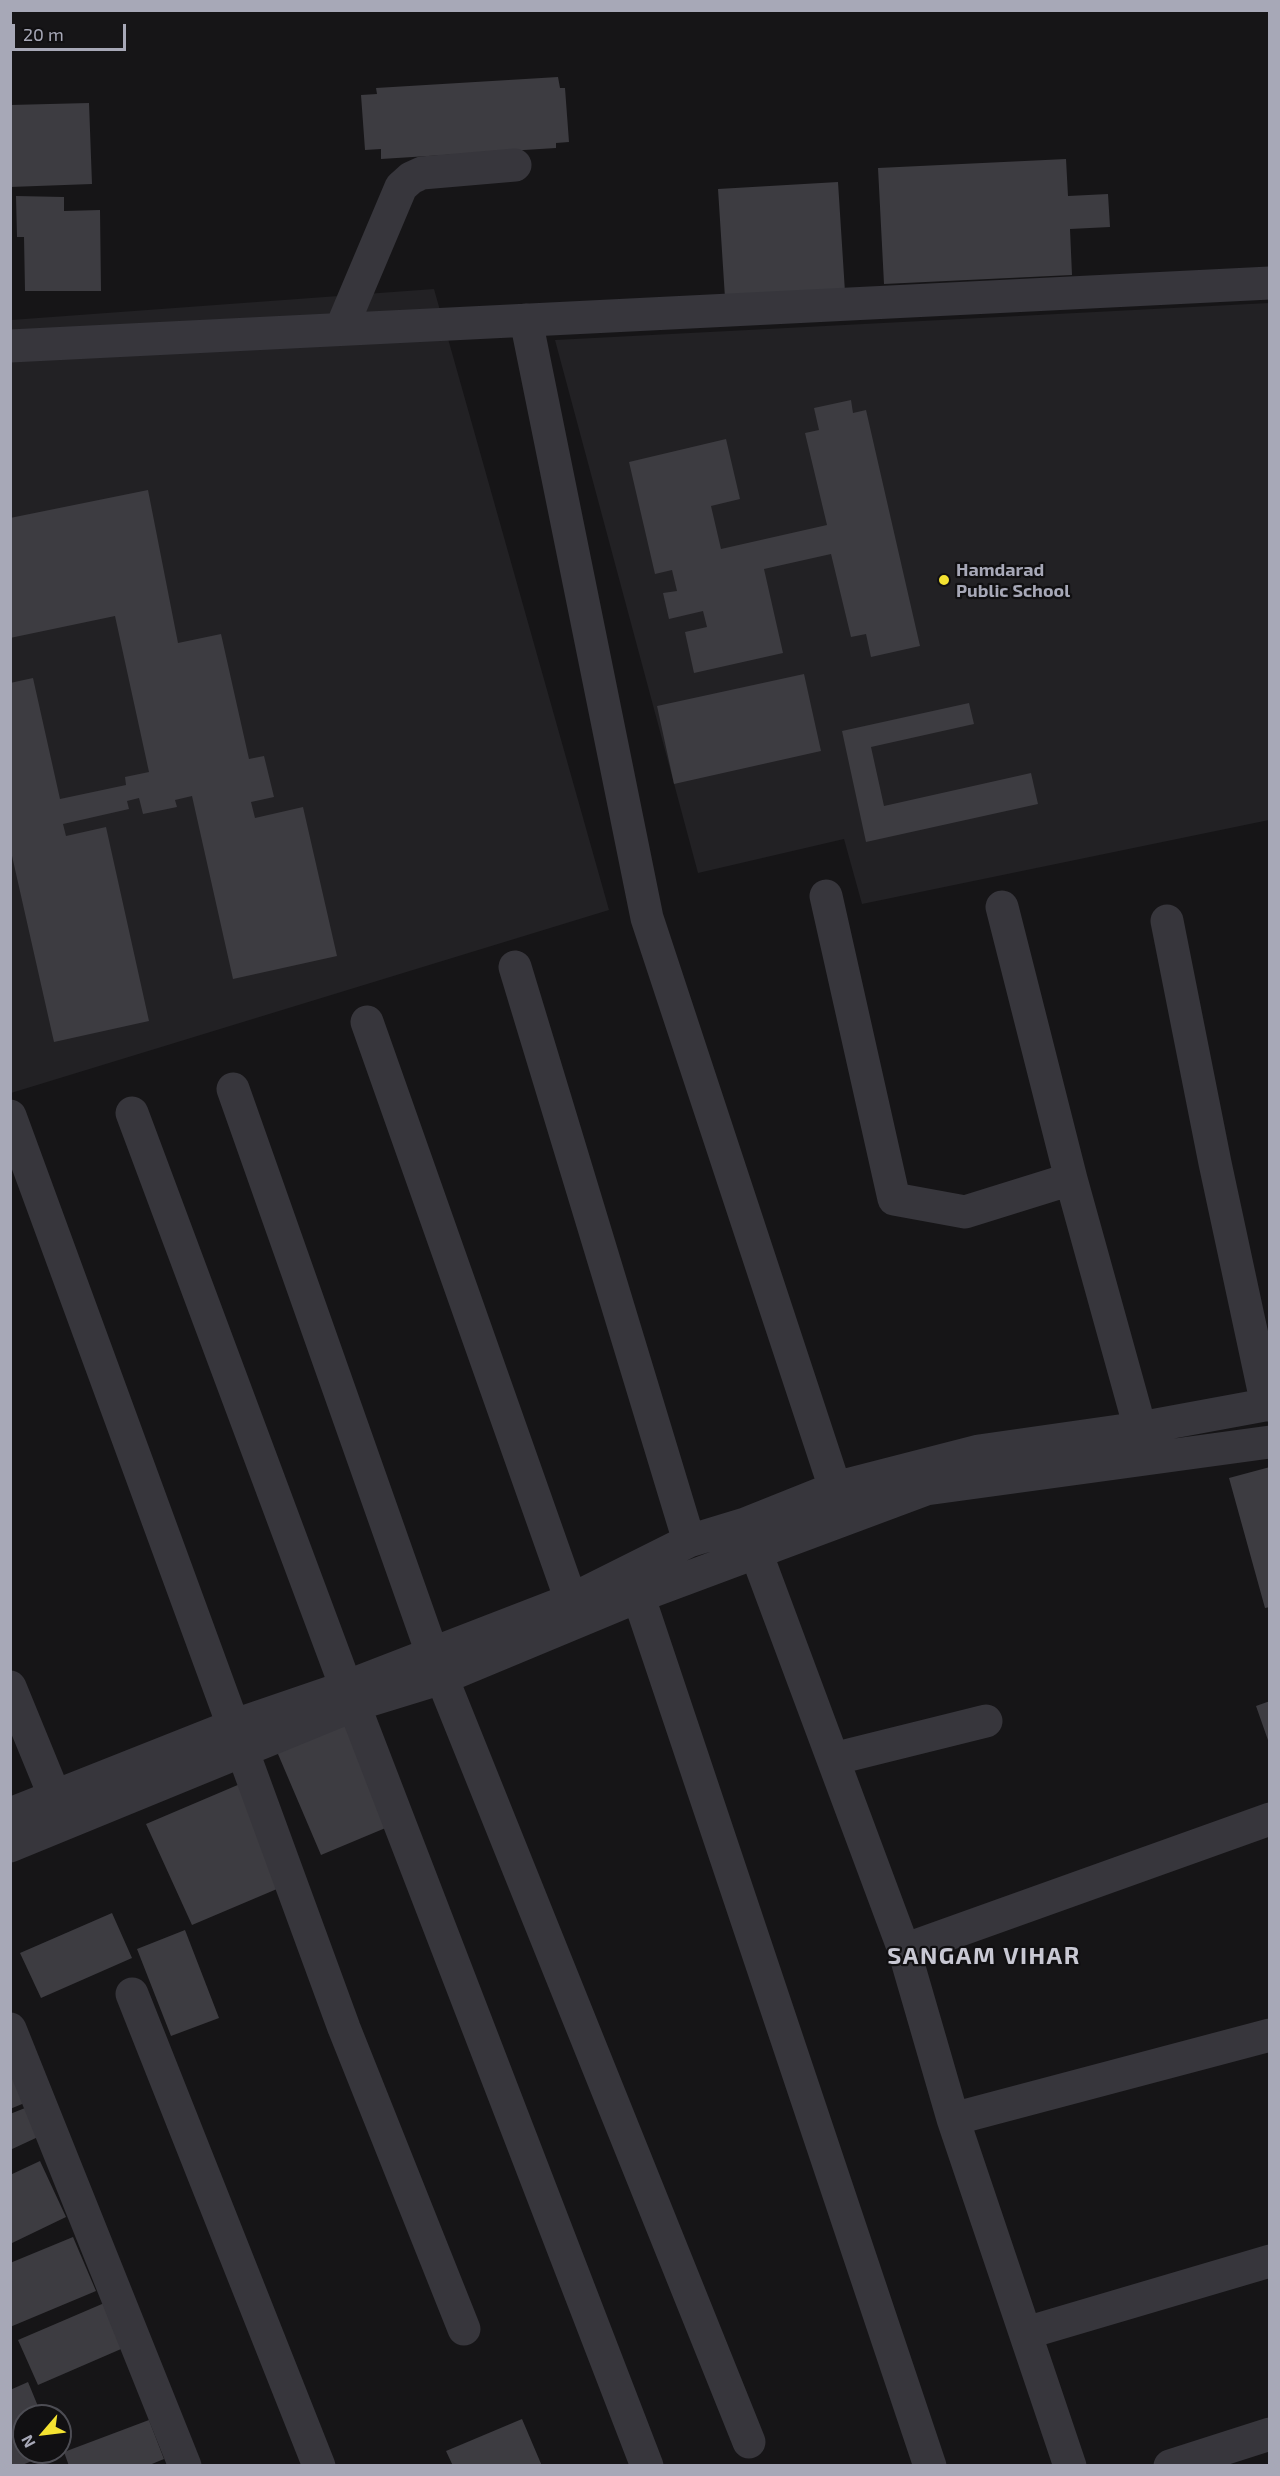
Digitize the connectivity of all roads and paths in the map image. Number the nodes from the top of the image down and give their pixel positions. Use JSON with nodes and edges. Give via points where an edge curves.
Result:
{"nodes":[{"id":1,"x":516,"y":165,"type":"dead end"},
{"id":2,"x":1269,"y":283,"type":"edge"},
{"id":3,"x":526,"y":320,"type":"junction"},
{"id":4,"x":341,"y":329,"type":"junction"},
{"id":5,"x":10,"y":346,"type":"edge"},
{"id":6,"x":826,"y":896,"type":"dead end"},
{"id":7,"x":1002,"y":907,"type":"dead end"},
{"id":8,"x":1167,"y":921,"type":"dead end"},
{"id":9,"x":515,"y":967,"type":"dead end"},
{"id":10,"x":368,"y":1022,"type":"dead end"},
{"id":11,"x":233,"y":1089,"type":"dead end"},
{"id":12,"x":132,"y":1113,"type":"dead end"},
{"id":13,"x":10,"y":1116,"type":"edge"},
{"id":14,"x":1071,"y":1179,"type":"junction"},
{"id":15,"x":1268,"y":1405,"type":"edge"},
{"id":16,"x":1140,"y":1428,"type":"junction"},
{"id":17,"x":1269,"y":1442,"type":"edge"},
{"id":18,"x":835,"y":1488,"type":"junction"},
{"id":19,"x":750,"y":1538,"type":"junction"},
{"id":20,"x":689,"y":1541,"type":"junction"},
{"id":21,"x":634,"y":1583,"type":"junction"},
{"id":22,"x":571,"y":1600,"type":"junction"},
{"id":23,"x":437,"y":1665,"type":"junction"},
{"id":24,"x":10,"y":1687,"type":"edge"},
{"id":25,"x":350,"y":1696,"type":"junction"},
{"id":26,"x":987,"y":1721,"type":"dead end"},
{"id":27,"x":237,"y":1738,"type":"junction"},
{"id":28,"x":833,"y":1759,"type":"junction"},
{"id":29,"x":55,"y":1797,"type":"junction"},
{"id":30,"x":10,"y":1815,"type":"edge"},
{"id":31,"x":1269,"y":1819,"type":"edge"},
{"id":32,"x":10,"y":1846,"type":"edge"},
{"id":33,"x":904,"y":1950,"type":"junction"},
{"id":34,"x":132,"y":1994,"type":"dead end"},
{"id":35,"x":10,"y":2029,"type":"edge"},
{"id":36,"x":1269,"y":2035,"type":"edge"},
{"id":37,"x":953,"y":2119,"type":"junction"},
{"id":38,"x":1269,"y":2261,"type":"edge"},
{"id":39,"x":464,"y":2329,"type":"dead end"},
{"id":40,"x":1026,"y":2333,"type":"junction"},
{"id":41,"x":1269,"y":2434,"type":"edge"},
{"id":42,"x":749,"y":2442,"type":"dead end"},
{"id":43,"x":185,"y":2466,"type":"edge"},
{"id":44,"x":319,"y":2466,"type":"edge"},
{"id":45,"x":647,"y":2466,"type":"edge"},
{"id":46,"x":930,"y":2466,"type":"edge"},
{"id":47,"x":1070,"y":2466,"type":"edge"},
{"id":48,"x":1170,"y":2466,"type":"edge"}],
"edges":[{"from":1,"to":4,"type":"street","via":[[422,173],[401,187]]},
{"from":2,"to":3,"type":"street"},
{"from":3,"to":4,"type":"street"},
{"from":3,"to":18,"type":"street","via":[[647,918]]},
{"from":4,"to":5,"type":"street"},
{"from":6,"to":14,"type":"street","via":[[894,1199],[965,1212]]},
{"from":7,"to":14,"type":"street"},
{"from":8,"to":15,"type":"street"},
{"from":9,"to":20,"type":"street"},
{"from":10,"to":22,"type":"street"},
{"from":11,"to":23,"type":"street"},
{"from":12,"to":25,"type":"street"},
{"from":13,"to":27,"type":"street"},
{"from":14,"to":16,"type":"street"},
{"from":15,"to":16,"type":"street"},
{"from":16,"to":18,"type":"street","via":[[979,1451]]},
{"from":17,"to":19,"type":"street","via":[[926,1489]]},
{"from":18,"to":19,"type":"street"},
{"from":19,"to":20,"type":"street"},
{"from":19,"to":21,"type":"street"},
{"from":19,"to":28,"type":"street"},
{"from":20,"to":21,"type":"street"},
{"from":21,"to":22,"type":"street"},
{"from":21,"to":23,"type":"street"},
{"from":21,"to":46,"type":"street"},
{"from":22,"to":23,"type":"street"},
{"from":23,"to":25,"type":"street"},
{"from":23,"to":42,"type":"street"},
{"from":24,"to":29,"type":"street"},
{"from":25,"to":27,"type":"street"},
{"from":25,"to":45,"type":"street"},
{"from":26,"to":28,"type":"street"},
{"from":27,"to":29,"type":"street"},
{"from":27,"to":32,"type":"street"},
{"from":27,"to":39,"type":"street","via":[[344,2028]]},
{"from":28,"to":33,"type":"street"},
{"from":29,"to":30,"type":"street"},
{"from":31,"to":33,"type":"street"},
{"from":33,"to":37,"type":"street"},
{"from":34,"to":44,"type":"street"},
{"from":35,"to":43,"type":"street"},
{"from":36,"to":37,"type":"street"},
{"from":37,"to":40,"type":"street"},
{"from":38,"to":40,"type":"street"},
{"from":40,"to":47,"type":"street"},
{"from":41,"to":48,"type":"street"}]}
